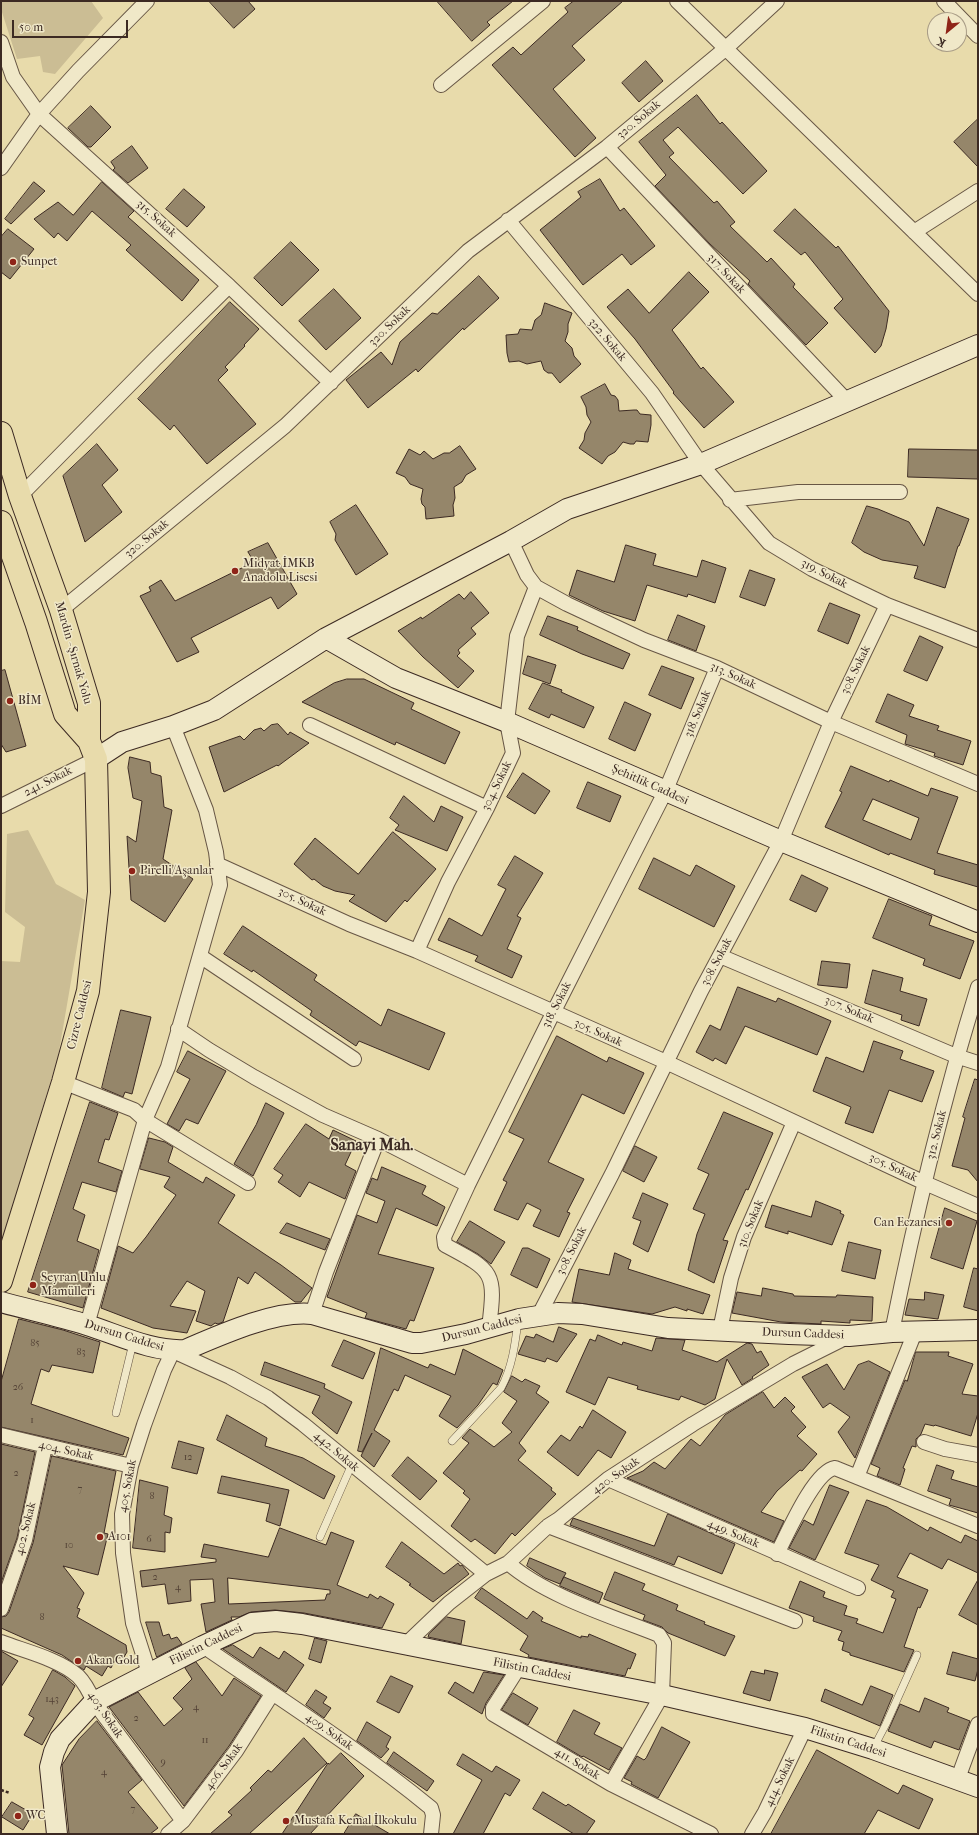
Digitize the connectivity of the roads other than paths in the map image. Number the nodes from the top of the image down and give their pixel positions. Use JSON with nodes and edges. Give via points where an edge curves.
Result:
{"nodes":[{"id":1,"x":147,"y":1,"type":"edge"},
{"id":2,"x":543,"y":1,"type":"edge"},
{"id":3,"x":677,"y":1,"type":"edge"},
{"id":4,"x":777,"y":1,"type":"edge"},
{"id":5,"x":944,"y":1,"type":"edge"},
{"id":6,"x":978,"y":36,"type":"edge"},
{"id":7,"x":1,"y":42,"type":"edge"},
{"id":8,"x":725,"y":49,"type":"junction"},
{"id":9,"x":442,"y":85,"type":"dead end"},
{"id":10,"x":39,"y":114,"type":"junction"},
{"id":11,"x":607,"y":147,"type":"junction"},
{"id":12,"x":1,"y":168,"type":"edge"},
{"id":13,"x":978,"y":191,"type":"edge"},
{"id":14,"x":508,"y":220,"type":"junction"},
{"id":15,"x":914,"y":232,"type":"junction"},
{"id":16,"x":229,"y":286,"type":"junction"},
{"id":17,"x":978,"y":294,"type":"edge"},
{"id":18,"x":978,"y":345,"type":"edge"},
{"id":19,"x":331,"y":383,"type":"junction"},
{"id":20,"x":846,"y":400,"type":"junction"},
{"id":21,"x":1,"y":433,"type":"edge"},
{"id":22,"x":701,"y":464,"type":"junction"},
{"id":23,"x":900,"y":492,"type":"dead end"},
{"id":24,"x":20,"y":496,"type":"junction"},
{"id":25,"x":730,"y":500,"type":"junction"},
{"id":26,"x":1,"y":522,"type":"edge"},
{"id":27,"x":511,"y":542,"type":"junction"},
{"id":28,"x":536,"y":587,"type":"junction"},
{"id":29,"x":887,"y":605,"type":"junction"},
{"id":30,"x":61,"y":610,"type":"junction"},
{"id":31,"x":326,"y":638,"type":"junction"},
{"id":32,"x":978,"y":640,"type":"edge"},
{"id":33,"x":717,"y":668,"type":"junction"},
{"id":34,"x":507,"y":722,"type":"junction"},
{"id":35,"x":831,"y":722,"type":"junction"},
{"id":36,"x":310,"y":725,"type":"dead end"},
{"id":37,"x":173,"y":726,"type":"junction"},
{"id":38,"x":92,"y":750,"type":"junction"},
{"id":39,"x":978,"y":784,"type":"edge"},
{"id":40,"x":665,"y":792,"type":"junction"},
{"id":41,"x":1,"y":806,"type":"edge"},
{"id":42,"x":487,"y":808,"type":"junction"},
{"id":43,"x":781,"y":841,"type":"junction"},
{"id":44,"x":217,"y":864,"type":"junction"},
{"id":45,"x":978,"y":922,"type":"edge"},
{"id":46,"x":416,"y":951,"type":"junction"},
{"id":47,"x":200,"y":956,"type":"junction"},
{"id":48,"x":720,"y":956,"type":"junction"},
{"id":49,"x":978,"y":987,"type":"edge"},
{"id":50,"x":553,"y":1013,"type":"junction"},
{"id":51,"x":178,"y":1029,"type":"junction"},
{"id":52,"x":956,"y":1056,"type":"junction"},
{"id":53,"x":354,"y":1059,"type":"dead end"},
{"id":54,"x":666,"y":1062,"type":"junction"},
{"id":55,"x":978,"y":1063,"type":"edge"},
{"id":56,"x":63,"y":1082,"type":"junction"},
{"id":57,"x":145,"y":1120,"type":"junction"},
{"id":58,"x":794,"y":1122,"type":"junction"},
{"id":59,"x":378,"y":1139,"type":"junction"},
{"id":60,"x":248,"y":1183,"type":"dead end"},
{"id":61,"x":925,"y":1183,"type":"junction"},
{"id":62,"x":468,"y":1185,"type":"junction"},
{"id":63,"x":978,"y":1206,"type":"edge"},
{"id":64,"x":1,"y":1281,"type":"edge"},
{"id":65,"x":1,"y":1302,"type":"edge"},
{"id":66,"x":312,"y":1314,"type":"junction"},
{"id":67,"x":539,"y":1315,"type":"junction"},
{"id":68,"x":519,"y":1319,"type":"junction"},
{"id":69,"x":87,"y":1325,"type":"junction"},
{"id":70,"x":489,"y":1328,"type":"junction"},
{"id":71,"x":720,"y":1330,"type":"junction"},
{"id":72,"x":978,"y":1330,"type":"edge"},
{"id":73,"x":892,"y":1332,"type":"junction"},
{"id":74,"x":915,"y":1332,"type":"junction"},
{"id":75,"x":849,"y":1336,"type":"junction"},
{"id":76,"x":134,"y":1341,"type":"junction"},
{"id":77,"x":173,"y":1350,"type":"junction"},
{"id":78,"x":116,"y":1413,"type":"dead end"},
{"id":79,"x":1,"y":1435,"type":"edge"},
{"id":80,"x":452,"y":1441,"type":"dead end"},
{"id":81,"x":924,"y":1442,"type":"dead end"},
{"id":82,"x":45,"y":1446,"type":"junction"},
{"id":83,"x":978,"y":1455,"type":"edge"},
{"id":84,"x":352,"y":1464,"type":"junction"},
{"id":85,"x":131,"y":1466,"type":"junction"},
{"id":86,"x":857,"y":1477,"type":"junction"},
{"id":87,"x":608,"y":1479,"type":"junction"},
{"id":88,"x":548,"y":1526,"type":"junction"},
{"id":89,"x":978,"y":1526,"type":"edge"},
{"id":90,"x":320,"y":1537,"type":"dead end"},
{"id":91,"x":777,"y":1554,"type":"junction"},
{"id":92,"x":508,"y":1563,"type":"junction"},
{"id":93,"x":486,"y":1574,"type":"junction"},
{"id":94,"x":858,"y":1588,"type":"dead end"},
{"id":95,"x":1,"y":1610,"type":"edge"},
{"id":96,"x":795,"y":1621,"type":"dead end"},
{"id":97,"x":1,"y":1642,"type":"edge"},
{"id":98,"x":405,"y":1645,"type":"junction"},
{"id":99,"x":203,"y":1646,"type":"junction"},
{"id":100,"x":917,"y":1655,"type":"dead end"},
{"id":101,"x":519,"y":1667,"type":"junction"},
{"id":102,"x":149,"y":1673,"type":"junction"},
{"id":103,"x":272,"y":1694,"type":"junction"},
{"id":104,"x":662,"y":1695,"type":"junction"},
{"id":105,"x":94,"y":1702,"type":"junction"},
{"id":106,"x":978,"y":1724,"type":"edge"},
{"id":107,"x":805,"y":1728,"type":"junction"},
{"id":108,"x":873,"y":1749,"type":"junction"},
{"id":109,"x":958,"y":1780,"type":"junction"},
{"id":110,"x":611,"y":1784,"type":"junction"},
{"id":111,"x":978,"y":1787,"type":"edge"},
{"id":112,"x":183,"y":1821,"type":"junction"},
{"id":113,"x":57,"y":1834,"type":"edge"},
{"id":114,"x":168,"y":1834,"type":"edge"},
{"id":115,"x":431,"y":1834,"type":"edge"},
{"id":116,"x":711,"y":1834,"type":"edge"},
{"id":117,"x":752,"y":1834,"type":"edge"}],
"edges":[{"from":1,"to":10,"type":"street","via":[[78,70]]},
{"from":2,"to":9,"type":"street"},
{"from":3,"to":8,"type":"street"},
{"from":4,"to":8,"type":"street","name":"320. Sokak"},
{"from":5,"to":6,"type":"street"},
{"from":7,"to":10,"type":"street","name":"315. Sokak","via":[[13,77]]},
{"from":8,"to":11,"type":"street","name":"320. Sokak"},
{"from":8,"to":15,"type":"street"},
{"from":10,"to":12,"type":"street"},
{"from":10,"to":16,"type":"street","name":"315. Sokak"},
{"from":11,"to":14,"type":"street","name":"320. Sokak"},
{"from":11,"to":20,"type":"street","name":"317. Sokak"},
{"from":13,"to":15,"type":"street"},
{"from":14,"to":19,"type":"street","name":"320. Sokak","via":[[468,251]]},
{"from":14,"to":22,"type":"street","name":"322. Sokak","via":[[652,393]]},
{"from":15,"to":17,"type":"street"},
{"from":16,"to":19,"type":"street","name":"315. Sokak"},
{"from":16,"to":24,"type":"street"},
{"from":18,"to":20,"type":"street"},
{"from":19,"to":30,"type":"street","name":"320. Sokak","via":[[285,426]]},
{"from":20,"to":22,"type":"street"},
{"from":21,"to":24,"type":"main road","name":"Mardin - Şırnak Yolu"},
{"from":22,"to":25,"type":"street","name":"319. Sokak"},
{"from":22,"to":27,"type":"street","via":[[567,509]]},
{"from":23,"to":25,"type":"street","via":[[798,492]]},
{"from":24,"to":30,"type":"main road","name":"Mardin - Şırnak Yolu"},
{"from":25,"to":29,"type":"street","name":"319. Sokak","via":[[769,543],[812,569]]},
{"from":26,"to":38,"type":"main road","name":"Mardin - Şırnak Yolu","via":[[65,714]]},
{"from":27,"to":28,"type":"street","name":"313. Sokak","via":[[527,575]]},
{"from":27,"to":31,"type":"street"},
{"from":28,"to":33,"type":"street","name":"313. Sokak","via":[[644,640]]},
{"from":28,"to":34,"type":"street","name":"304. Sokak","via":[[517,636]]},
{"from":29,"to":32,"type":"street","name":"319. Sokak"},
{"from":29,"to":35,"type":"street","name":"308. Sokak"},
{"from":30,"to":38,"type":"main road","name":"Mardin - Şırnak Yolu","via":[[89,703]]},
{"from":31,"to":34,"type":"street","name":"Şehitlik Caddesi","via":[[396,678]]},
{"from":31,"to":37,"type":"street","via":[[214,710]]},
{"from":33,"to":35,"type":"street","name":"313. Sokak"},
{"from":33,"to":40,"type":"street","name":"318. Sokak"},
{"from":34,"to":40,"type":"street","name":"Şehitlik Caddesi"},
{"from":34,"to":42,"type":"street","name":"304. Sokak","via":[[513,752]]},
{"from":35,"to":39,"type":"street","name":"313. Sokak"},
{"from":35,"to":43,"type":"street","name":"308. Sokak"},
{"from":36,"to":42,"type":"street"},
{"from":37,"to":38,"type":"street"},
{"from":37,"to":44,"type":"street","via":[[206,810]]},
{"from":38,"to":41,"type":"street","name":"241. Sokak"},
{"from":38,"to":56,"type":"main road","name":"Cizre Caddesi","via":[[99,892],[88,991]]},
{"from":40,"to":43,"type":"street","name":"Şehitlik Caddesi"},
{"from":40,"to":50,"type":"street","name":"318. Sokak"},
{"from":42,"to":46,"type":"street","name":"304. Sokak","via":[[448,882]]},
{"from":43,"to":45,"type":"street","name":"Şehitlik Caddesi"},
{"from":43,"to":48,"type":"street","name":"308. Sokak"},
{"from":44,"to":46,"type":"street","name":"305. Sokak","via":[[349,924]]},
{"from":44,"to":47,"type":"street","via":[[220,885]]},
{"from":46,"to":50,"type":"street","name":"305. Sokak"},
{"from":47,"to":51,"type":"street"},
{"from":47,"to":53,"type":"street"},
{"from":48,"to":52,"type":"street","name":"307. Sokak"},
{"from":48,"to":54,"type":"street","name":"308. Sokak"},
{"from":49,"to":52,"type":"street","name":"312. Sokak"},
{"from":50,"to":54,"type":"street","name":"305. Sokak"},
{"from":50,"to":62,"type":"street","name":"318. Sokak"},
{"from":51,"to":57,"type":"street","via":[[168,1067]]},
{"from":51,"to":59,"type":"street","via":[[209,1050],[322,1115]]},
{"from":52,"to":55,"type":"street","name":"307. Sokak"},
{"from":52,"to":61,"type":"street","name":"312. Sokak"},
{"from":54,"to":58,"type":"street","name":"305. Sokak"},
{"from":54,"to":67,"type":"street","name":"308. Sokak"},
{"from":56,"to":57,"type":"street","via":[[134,1110]]},
{"from":56,"to":64,"type":"main road","name":"Cizre Caddesi"},
{"from":57,"to":60,"type":"street"},
{"from":57,"to":69,"type":"street"},
{"from":58,"to":61,"type":"street","name":"305. Sokak"},
{"from":58,"to":71,"type":"street","name":"310. Sokak","via":[[744,1237],[731,1278]]},
{"from":59,"to":62,"type":"street"},
{"from":59,"to":66,"type":"street"},
{"from":61,"to":63,"type":"street","name":"305. Sokak"},
{"from":61,"to":73,"type":"street","name":"312. Sokak"},
{"from":62,"to":70,"type":"street","name":"318. Sokak","via":[[444,1241],[445,1245],[477,1262],[487,1272],[492,1287]]},
{"from":65,"to":69,"type":"street","name":"Dursun Caddesi"},
{"from":66,"to":70,"type":"street","name":"Dursun Caddesi","via":[[412,1343]]},
{"from":66,"to":77,"type":"street","name":"Dursun Caddesi","via":[[278,1316],[185,1350]]},
{"from":67,"to":68,"type":"street","name":"Dursun Caddesi"},
{"from":67,"to":71,"type":"street","name":"Dursun Caddesi","via":[[582,1314],[668,1328]]},
{"from":68,"to":70,"type":"street","name":"Dursun Caddesi"},
{"from":68,"to":80,"type":"lane","via":[[513,1357],[506,1378]]},
{"from":69,"to":76,"type":"street","name":"Dursun Caddesi"},
{"from":71,"to":75,"type":"street","name":"Dursun Caddesi"},
{"from":72,"to":74,"type":"street","name":"Dursun Caddesi"},
{"from":73,"to":74,"type":"street","name":"Dursun Caddesi"},
{"from":73,"to":75,"type":"street","name":"Dursun Caddesi"},
{"from":74,"to":86,"type":"street"},
{"from":75,"to":87,"type":"street","name":"420. Sokak","via":[[793,1364]]},
{"from":76,"to":77,"type":"street","name":"Dursun Caddesi"},
{"from":76,"to":78,"type":"lane"},
{"from":77,"to":84,"type":"street","name":"442. Sokak","via":[[268,1398]]},
{"from":77,"to":85,"type":"street","name":"405. Sokak","via":[[146,1418]]},
{"from":79,"to":82,"type":"street","name":"404. Sokak"},
{"from":81,"to":83,"type":"street"},
{"from":82,"to":85,"type":"street","name":"404. Sokak"},
{"from":82,"to":95,"type":"street","name":"402. Sokak","via":[[25,1540]]},
{"from":84,"to":90,"type":"lane"},
{"from":84,"to":93,"type":"street","name":"442. Sokak"},
{"from":85,"to":102,"type":"street","name":"405. Sokak","via":[[122,1514],[123,1553],[133,1623]]},
{"from":86,"to":89,"type":"street"},
{"from":86,"to":91,"type":"street","via":[[835,1468],[828,1471],[811,1489]]},
{"from":87,"to":88,"type":"street","name":"420. Sokak"},
{"from":87,"to":91,"type":"street","name":"449. Sokak"},
{"from":88,"to":92,"type":"street","name":"420. Sokak"},
{"from":88,"to":96,"type":"street"},
{"from":91,"to":94,"type":"street","name":"449. Sokak"},
{"from":92,"to":93,"type":"street","name":"420. Sokak"},
{"from":92,"to":104,"type":"street","via":[[521,1574],[552,1591],[659,1636],[664,1644]]},
{"from":93,"to":98,"type":"street","name":"420. Sokak","via":[[449,1603]]},
{"from":97,"to":105,"type":"street","name":"403. Sokak","via":[[60,1664],[78,1676]]},
{"from":98,"to":99,"type":"street","name":"Filistin Caddesi","via":[[276,1621],[252,1623]]},
{"from":98,"to":101,"type":"street","name":"Filistin Caddesi"},
{"from":99,"to":102,"type":"street","name":"Filistin Caddesi"},
{"from":99,"to":103,"type":"street","name":"409. Sokak"},
{"from":100,"to":108,"type":"lane"},
{"from":101,"to":104,"type":"street","name":"Filistin Caddesi"},
{"from":101,"to":110,"type":"street","name":"411. Sokak","via":[[492,1708],[493,1714]]},
{"from":102,"to":105,"type":"street","name":"Filistin Caddesi"},
{"from":103,"to":112,"type":"street","name":"406. Sokak","via":[[236,1751]]},
{"from":103,"to":115,"type":"street","name":"409. Sokak","via":[[394,1778],[431,1808]]},
{"from":104,"to":107,"type":"street","name":"Filistin Caddesi"},
{"from":104,"to":110,"type":"street"},
{"from":105,"to":112,"type":"street","name":"403. Sokak"},
{"from":105,"to":113,"type":"street","name":"Filistin Caddesi","via":[[60,1739],[54,1752],[50,1767]]},
{"from":106,"to":109,"type":"street"},
{"from":107,"to":108,"type":"street","name":"Filistin Caddesi"},
{"from":107,"to":117,"type":"street","name":"414. Sokak"},
{"from":108,"to":109,"type":"street","name":"Filistin Caddesi"},
{"from":109,"to":111,"type":"street","name":"Filistin Caddesi"},
{"from":110,"to":116,"type":"street","name":"411. Sokak"},
{"from":112,"to":114,"type":"street","name":"406. Sokak"}]}
